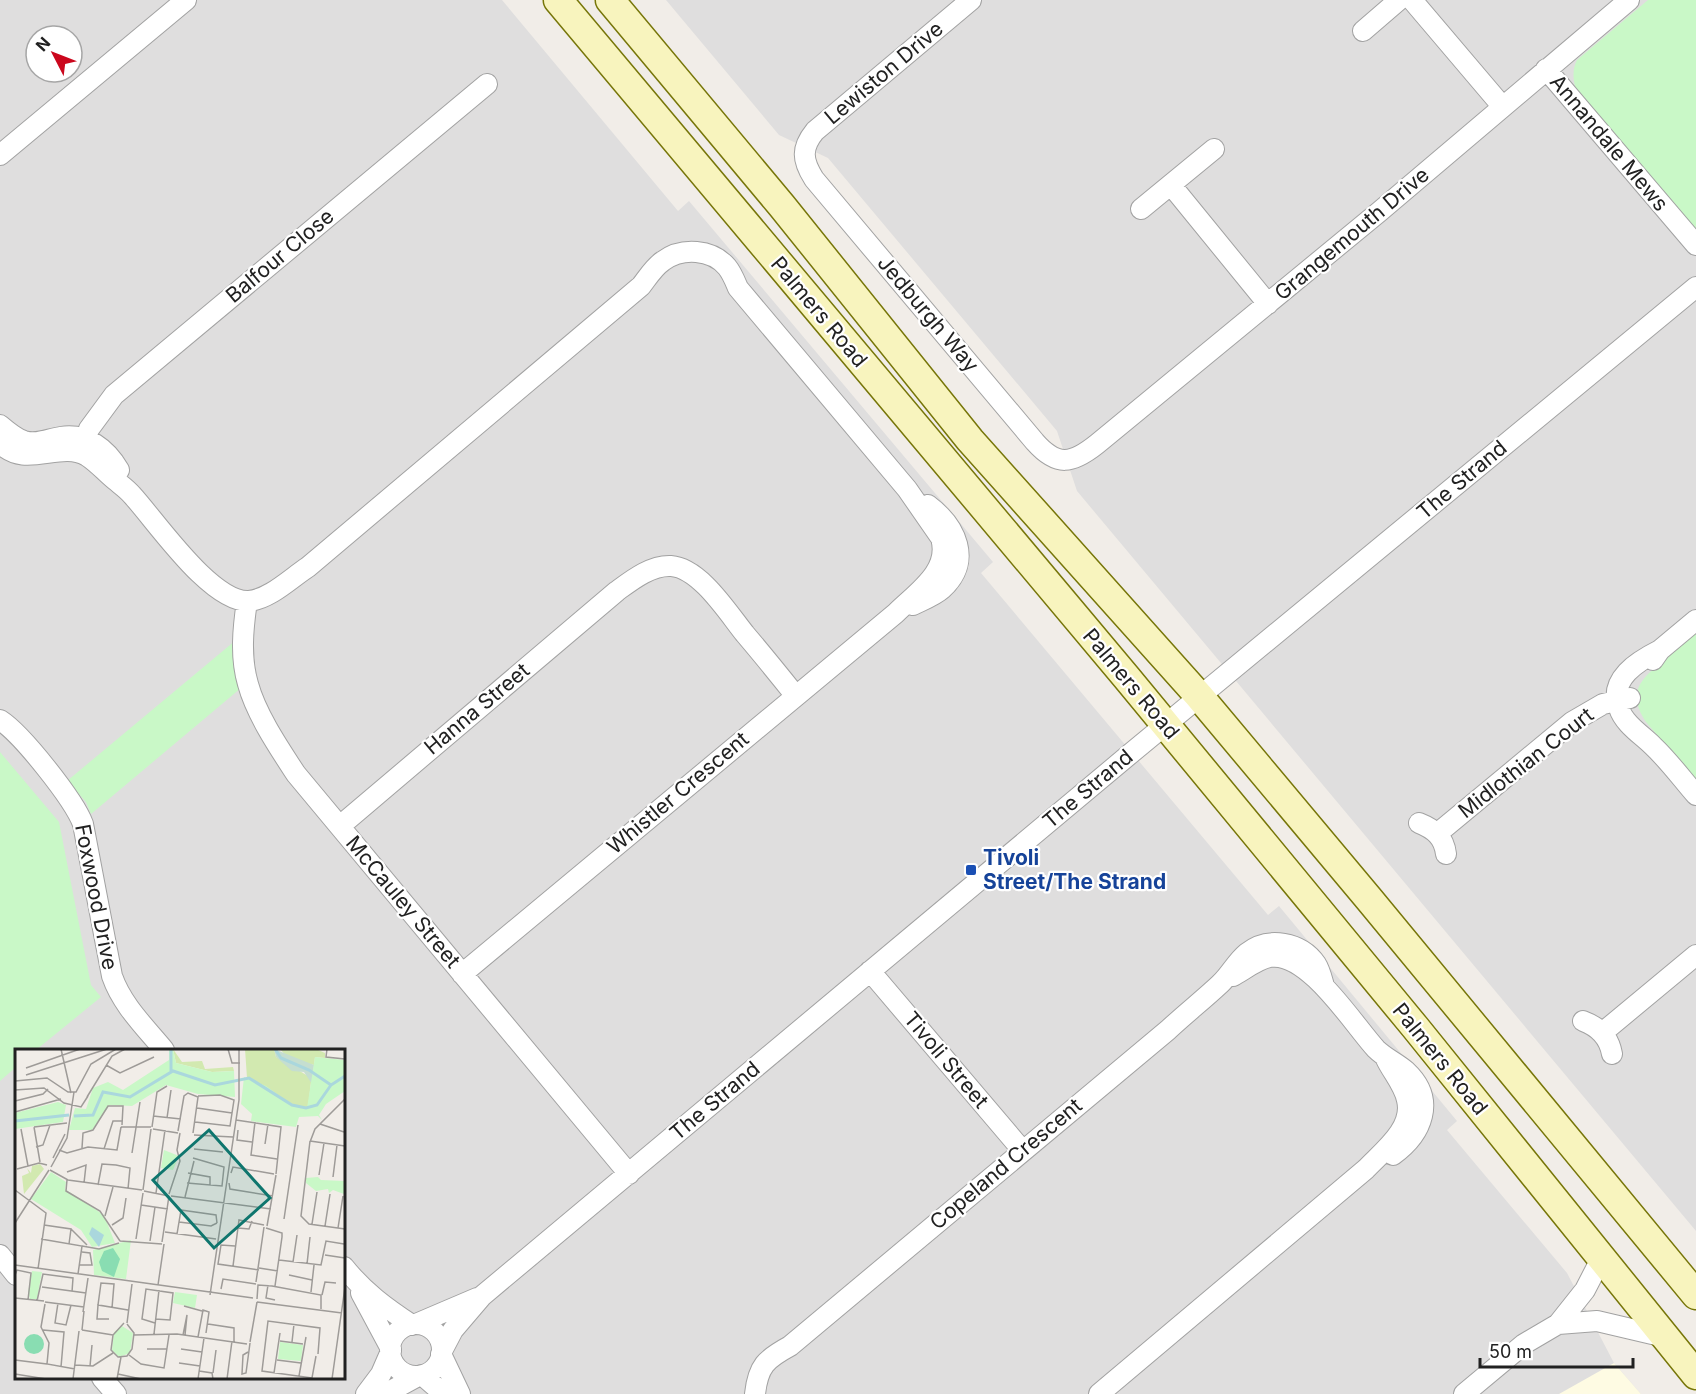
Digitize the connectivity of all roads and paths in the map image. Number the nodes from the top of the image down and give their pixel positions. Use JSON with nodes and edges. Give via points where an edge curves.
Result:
{"nodes":[{"id":1,"x":186,"y":0,"type":"edge"},
{"id":2,"x":558,"y":0,"type":"edge"},
{"id":3,"x":610,"y":0,"type":"edge"},
{"id":4,"x":971,"y":0,"type":"edge"},
{"id":5,"x":1400,"y":0,"type":"edge"},
{"id":6,"x":1412,"y":0,"type":"edge"},
{"id":7,"x":1629,"y":0,"type":"edge"},
{"id":8,"x":1363,"y":31,"type":"dead end"},
{"id":9,"x":1546,"y":69,"type":"junction"},
{"id":10,"x":487,"y":84,"type":"dead end"},
{"id":11,"x":1502,"y":106,"type":"junction"},
{"id":12,"x":1214,"y":149,"type":"dead end"},
{"id":13,"x":805,"y":151,"type":"joint"},
{"id":14,"x":0,"y":155,"type":"edge"},
{"id":15,"x":1171,"y":185,"type":"junction"},
{"id":16,"x":1141,"y":209,"type":"dead end"},
{"id":17,"x":1696,"y":245,"type":"edge"},
{"id":18,"x":1696,"y":287,"type":"edge"},
{"id":19,"x":1268,"y":304,"type":"junction"},
{"id":20,"x":0,"y":425,"type":"edge"},
{"id":21,"x":0,"y":443,"type":"edge"},
{"id":22,"x":84,"y":446,"type":"junction"},
{"id":23,"x":1069,"y":460,"type":"joint"},
{"id":24,"x":246,"y":607,"type":"junction"},
{"id":25,"x":1696,"y":620,"type":"edge"},
{"id":26,"x":795,"y":695,"type":"junction"},
{"id":27,"x":1199,"y":696,"type":"junction"},
{"id":28,"x":1623,"y":699,"type":"junction"},
{"id":29,"x":0,"y":720,"type":"edge"},
{"id":30,"x":1165,"y":726,"type":"junction"},
{"id":31,"x":1696,"y":795,"type":"edge"},
{"id":32,"x":1419,"y":822,"type":"dead end"},
{"id":33,"x":340,"y":826,"type":"junction"},
{"id":34,"x":1438,"y":833,"type":"junction"},
{"id":35,"x":1446,"y":854,"type":"dead end"},
{"id":36,"x":1696,"y":955,"type":"edge"},
{"id":37,"x":870,"y":971,"type":"junction"},
{"id":38,"x":462,"y":974,"type":"junction"},
{"id":39,"x":1583,"y":1021,"type":"dead end"},
{"id":40,"x":1602,"y":1033,"type":"junction"},
{"id":41,"x":163,"y":1049,"type":"edge"},
{"id":42,"x":1612,"y":1054,"type":"dead end"},
{"id":43,"x":1022,"y":1150,"type":"junction"},
{"id":44,"x":629,"y":1174,"type":"junction"},
{"id":45,"x":0,"y":1256,"type":"edge"},
{"id":46,"x":1600,"y":1259,"type":"junction"},
{"id":47,"x":15,"y":1274,"type":"edge"},
{"id":48,"x":349,"y":1274,"type":"edge"},
{"id":49,"x":482,"y":1296,"type":"junction"},
{"id":50,"x":1696,"y":1296,"type":"edge"},
{"id":51,"x":414,"y":1324,"type":"junction"},
{"id":52,"x":1558,"y":1324,"type":"junction"},
{"id":53,"x":1665,"y":1337,"type":"junction"},
{"id":54,"x":391,"y":1350,"type":"junction"},
{"id":55,"x":442,"y":1353,"type":"junction"},
{"id":56,"x":420,"y":1375,"type":"junction"},
{"id":57,"x":1696,"y":1375,"type":"edge"},
{"id":58,"x":104,"y":1379,"type":"edge"},
{"id":59,"x":762,"y":1389,"type":"edge"},
{"id":60,"x":116,"y":1394,"type":"edge"},
{"id":61,"x":366,"y":1394,"type":"edge"},
{"id":62,"x":385,"y":1394,"type":"edge"},
{"id":63,"x":444,"y":1394,"type":"edge"},
{"id":64,"x":460,"y":1394,"type":"edge"},
{"id":65,"x":1099,"y":1394,"type":"edge"},
{"id":66,"x":1464,"y":1394,"type":"edge"}],
"edges":[{"from":1,"to":14,"type":"street"},
{"from":2,"to":30,"type":"main road","name":"Palmers Road"},
{"from":3,"to":27,"type":"main road","name":"Palmers Road","via":[[970,440]]},
{"from":4,"to":13,"type":"street","name":"Lewiston Drive","via":[[815,131]]},
{"from":5,"to":8,"type":"street"},
{"from":6,"to":11,"type":"street"},
{"from":7,"to":9,"type":"street","name":"Grangemouth Drive"},
{"from":9,"to":11,"type":"street","name":"Grangemouth Drive"},
{"from":9,"to":17,"type":"street","name":"Annandale Mews"},
{"from":10,"to":22,"type":"street","name":"Balfour Close","via":[[114,394],[94,420]]},
{"from":11,"to":19,"type":"street","name":"Grangemouth Drive"},
{"from":12,"to":15,"type":"street"},
{"from":13,"to":23,"type":"street","name":"Jedburgh Way","via":[[806,165],[814,178],[1035,442],[1048,456]]},
{"from":15,"to":16,"type":"street"},
{"from":15,"to":19,"type":"street"},
{"from":18,"to":27,"type":"street","name":"The Strand"},
{"from":19,"to":23,"type":"street","name":"Grangemouth Drive","via":[[1086,453]]},
{"from":20,"to":22,"type":"street","via":[[25,441],[75,436]]},
{"from":21,"to":22,"type":"street","via":[[12,452],[35,456]]},
{"from":22,"to":24,"type":"street","via":[[130,492],[198,573],[215,601],[226,608]]},
{"from":24,"to":26,"type":"street","name":"Whistler Crescent","via":[[263,610],[273,605],[308,567],[641,286],[679,266],[697,262],[738,288],[907,489],[948,523],[958,547],[955,569],[943,588],[896,613]]},
{"from":24,"to":33,"type":"street","name":"McCauley Street","via":[[244,662],[253,698],[296,774]]},
{"from":25,"to":28,"type":"street","via":[[1660,651],[1628,671],[1616,690]]},
{"from":26,"to":33,"type":"street","name":"Hanna Street","via":[[717,598],[709,578],[694,561],[678,554],[650,556],[616,591]]},
{"from":26,"to":38,"type":"street","name":"Whistler Crescent"},
{"from":27,"to":30,"type":"street","name":"The Strand"},
{"from":27,"to":50,"type":"main road","name":"Palmers Road"},
{"from":28,"to":31,"type":"street","via":[[1619,709],[1628,722]]},
{"from":28,"to":34,"type":"street","name":"Midlothian Court","via":[[1593,708],[1572,722]]},
{"from":29,"to":41,"type":"street","name":"Foxwood Drive","via":[[18,735],[80,814],[116,988]]},
{"from":30,"to":37,"type":"street","name":"The Strand"},
{"from":30,"to":46,"type":"main road","name":"Palmers Road","via":[[1415,1027]]},
{"from":32,"to":34,"type":"street","name":"Midlothian Court"},
{"from":33,"to":38,"type":"street","name":"McCauley Street"},
{"from":34,"to":35,"type":"street","name":"Midlothian Court"},
{"from":36,"to":40,"type":"street"},
{"from":37,"to":43,"type":"street","name":"Tivoli Street"},
{"from":37,"to":44,"type":"street","name":"The Strand"},
{"from":38,"to":44,"type":"street","name":"McCauley Street"},
{"from":39,"to":40,"type":"street"},
{"from":40,"to":42,"type":"street"},
{"from":43,"to":59,"type":"street","name":"Copeland Crescent","via":[[790,1346],[767,1360],[760,1370]]},
{"from":43,"to":65,"type":"street","name":"Copeland Crescent","via":[[1223,982],[1270,957],[1290,960],[1324,986],[1386,1059],[1407,1099],[1408,1111],[1399,1133],[1366,1169]]},
{"from":44,"to":49,"type":"street","name":"The Strand"},
{"from":45,"to":47,"type":"street"},
{"from":46,"to":52,"type":"street","via":[[1585,1290]]},
{"from":46,"to":53,"type":"main road","name":"Palmers Road"},
{"from":48,"to":51,"type":"street","via":[[384,1307]]},
{"from":48,"to":54,"type":"street"},
{"from":49,"to":51,"type":"street","name":"The Strand"},
{"from":49,"to":55,"type":"street","name":"The Strand","via":[[453,1330]]},
{"from":51,"to":54,"type":"street","via":[[399,1331]]},
{"from":51,"to":55,"type":"street","via":[[436,1334]]},
{"from":52,"to":53,"type":"street","via":[[1597,1321]]},
{"from":52,"to":66,"type":"street","via":[[1524,1344]]},
{"from":53,"to":57,"type":"main road","name":"Palmers Road"},
{"from":54,"to":56,"type":"street","via":[[402,1371]]},
{"from":54,"to":61,"type":"street","via":[[381,1374]]},
{"from":55,"to":56,"type":"street","via":[[435,1368]]},
{"from":55,"to":64,"type":"street"},
{"from":56,"to":62,"type":"street"},
{"from":56,"to":63,"type":"street"},
{"from":58,"to":60,"type":"street"}]}
